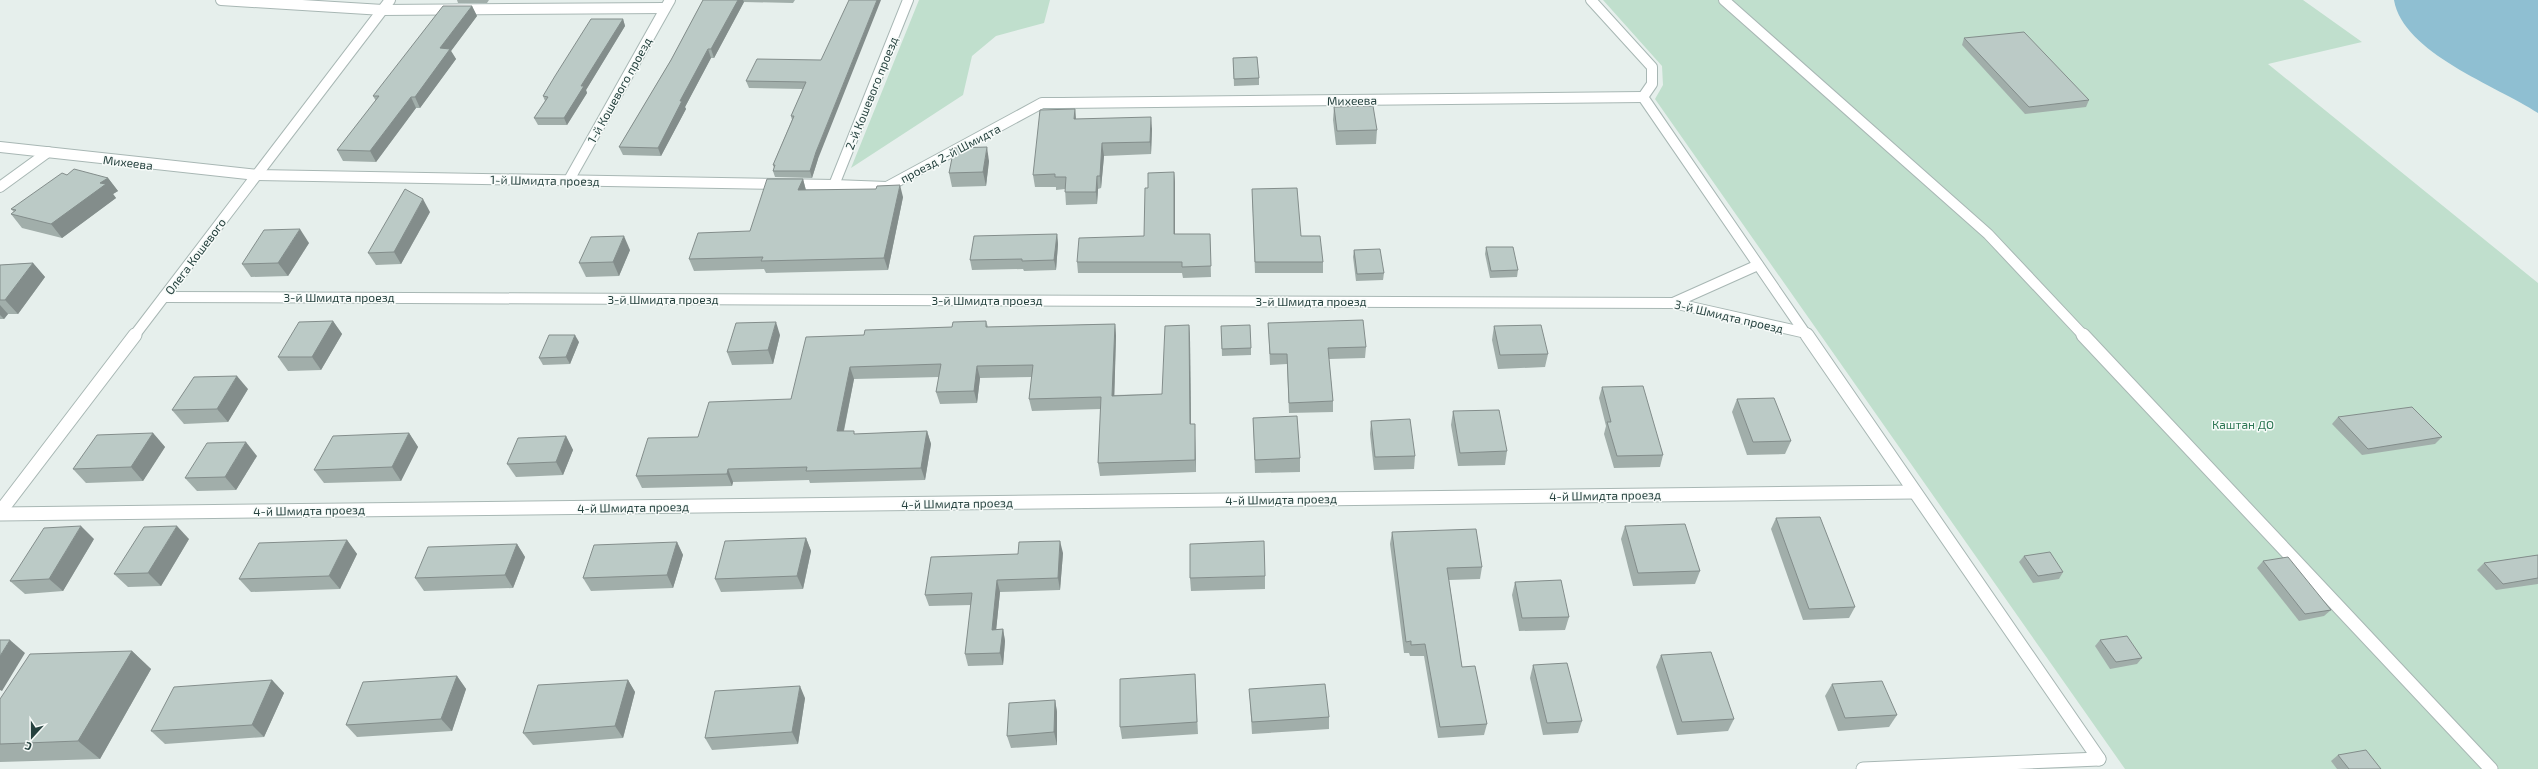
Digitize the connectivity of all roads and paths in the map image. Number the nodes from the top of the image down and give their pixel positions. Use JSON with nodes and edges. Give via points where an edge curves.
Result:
{"nodes":[{"id":1,"x":221,"y":0,"type":"edge"},
{"id":2,"x":390,"y":0,"type":"edge"},
{"id":3,"x":908,"y":0,"type":"edge"},
{"id":4,"x":1591,"y":0,"type":"edge"},
{"id":5,"x":1724,"y":0,"type":"edge"},
{"id":6,"x":667,"y":4,"type":"edge"},
{"id":7,"x":383,"y":10,"type":"junction"},
{"id":8,"x":1643,"y":97,"type":"junction"},
{"id":9,"x":1062,"y":103,"type":"joint"},
{"id":10,"x":0,"y":147,"type":"edge"},
{"id":11,"x":48,"y":152,"type":"junction"},
{"id":12,"x":257,"y":175,"type":"junction"},
{"id":13,"x":569,"y":180,"type":"junction"},
{"id":14,"x":834,"y":185,"type":"junction"},
{"id":15,"x":0,"y":188,"type":"edge"},
{"id":16,"x":1758,"y":265,"type":"junction"},
{"id":17,"x":164,"y":297,"type":"junction"},
{"id":18,"x":1673,"y":303,"type":"junction"},
{"id":19,"x":1806,"y":333,"type":"junction"},
{"id":20,"x":1914,"y":492,"type":"junction"},
{"id":21,"x":0,"y":513,"type":"edge"},
{"id":22,"x":1863,"y":769,"type":"edge"},
{"id":23,"x":2491,"y":769,"type":"edge"}],
"edges":[{"from":1,"to":7,"type":"street"},
{"from":2,"to":7,"type":"street","name":"Олега Кошевого"},
{"from":3,"to":14,"type":"street","name":"2-й Кошевого проезд"},
{"from":4,"to":8,"type":"street","via":[[1652,67],[1652,84]]},
{"from":5,"to":23,"type":"street","via":[[1988,234]]},
{"from":6,"to":7,"type":"street"},
{"from":6,"to":13,"type":"street","name":"1-й Кошевого проезд"},
{"from":7,"to":12,"type":"street","name":"Олега Кошевого"},
{"from":8,"to":9,"type":"street","name":"Михеева"},
{"from":8,"to":16,"type":"street"},
{"from":9,"to":14,"type":"street","name":"проезд 2-й Шмидта","via":[[1042,103],[887,187]]},
{"from":10,"to":11,"type":"street","name":"Михеева"},
{"from":11,"to":12,"type":"street","name":"Михеева"},
{"from":11,"to":15,"type":"street"},
{"from":12,"to":13,"type":"street","name":"1-й Шмидта проезд"},
{"from":12,"to":17,"type":"street","name":"Олега Кошевого"},
{"from":13,"to":14,"type":"street","name":"1-й Шмидта проезд"},
{"from":16,"to":18,"type":"street"},
{"from":16,"to":19,"type":"street"},
{"from":17,"to":18,"type":"street","name":"3-й Шмидта проезд"},
{"from":17,"to":21,"type":"street","name":"Олега Кошевого"},
{"from":18,"to":19,"type":"street","name":"3-й Шмидта проезд"},
{"from":19,"to":20,"type":"street"},
{"from":20,"to":21,"type":"street","name":"4-й Шмидта проезд"},
{"from":20,"to":22,"type":"street","via":[[2099,759]]}]}
